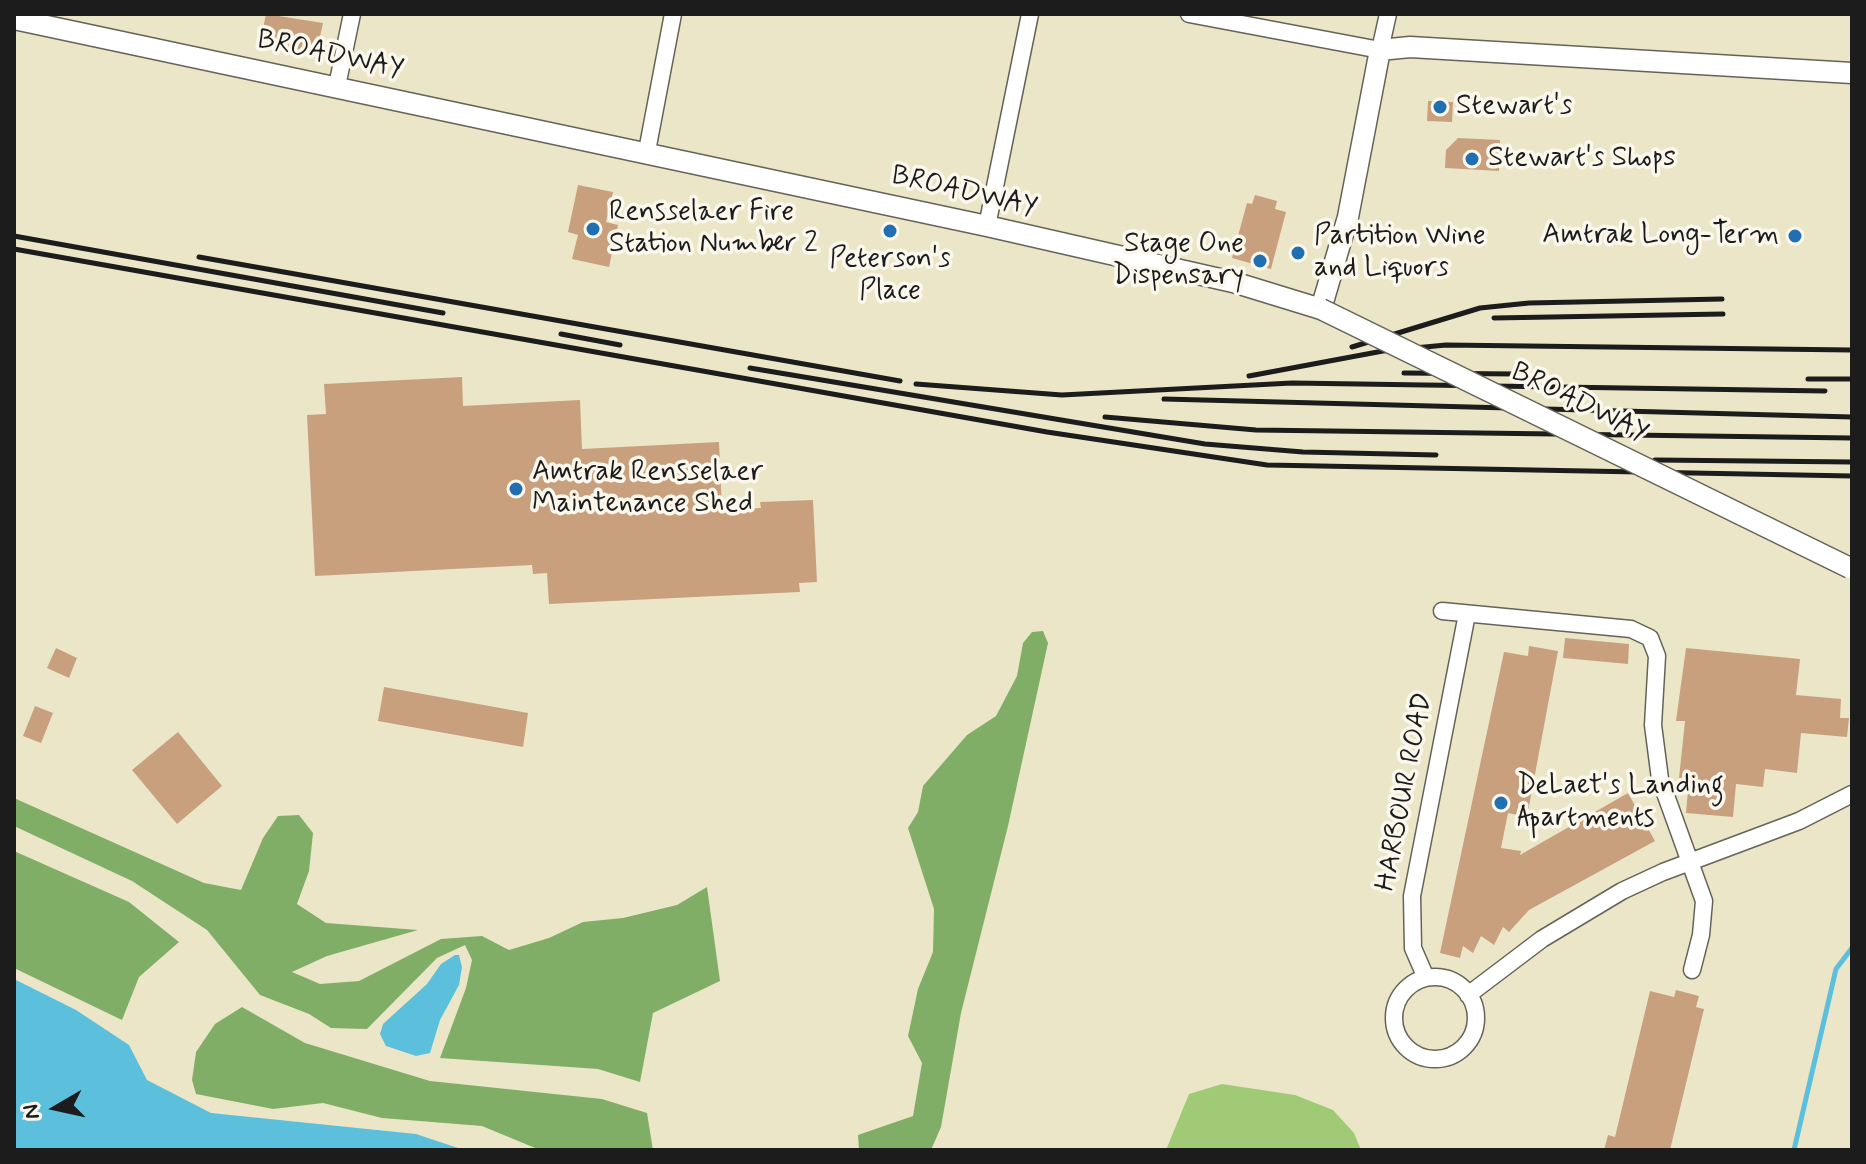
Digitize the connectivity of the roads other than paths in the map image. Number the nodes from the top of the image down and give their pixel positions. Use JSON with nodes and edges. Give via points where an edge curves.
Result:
{"nodes":[{"id":1,"x":352,"y":14,"type":"edge"},
{"id":2,"x":673,"y":14,"type":"edge"},
{"id":3,"x":1030,"y":14,"type":"edge"},
{"id":4,"x":1189,"y":14,"type":"edge"},
{"id":5,"x":1388,"y":14,"type":"edge"},
{"id":6,"x":14,"y":19,"type":"edge"},
{"id":7,"x":60,"y":21,"type":"edge"},
{"id":8,"x":1380,"y":50,"type":"junction"},
{"id":9,"x":1852,"y":73,"type":"edge"},
{"id":10,"x":337,"y":86,"type":"junction"},
{"id":11,"x":647,"y":151,"type":"junction"},
{"id":12,"x":987,"y":226,"type":"junction"},
{"id":13,"x":1321,"y":309,"type":"junction"},
{"id":14,"x":1851,"y":568,"type":"edge"},
{"id":15,"x":1442,"y":611,"type":"dead end"},
{"id":16,"x":1467,"y":614,"type":"junction"},
{"id":17,"x":1852,"y":794,"type":"edge"},
{"id":18,"x":1690,"y":861,"type":"junction"},
{"id":19,"x":1692,"y":970,"type":"dead end"},
{"id":20,"x":1426,"y":978,"type":"junction"},
{"id":21,"x":1468,"y":995,"type":"junction"}],
"edges":[{"from":1,"to":10,"type":"street"},
{"from":2,"to":11,"type":"street"},
{"from":3,"to":12,"type":"street"},
{"from":4,"to":8,"type":"street"},
{"from":5,"to":8,"type":"street"},
{"from":6,"to":7,"type":"street","name":"BROADWAY"},
{"from":7,"to":10,"type":"street","name":"BROADWAY"},
{"from":8,"to":9,"type":"street","via":[[1410,47]]},
{"from":8,"to":13,"type":"street","via":[[1348,217]]},
{"from":10,"to":11,"type":"street","name":"BROADWAY"},
{"from":11,"to":12,"type":"street","name":"BROADWAY"},
{"from":12,"to":13,"type":"street","name":"BROADWAY","via":[[1233,282]]},
{"from":13,"to":14,"type":"street","name":"BROADWAY","bridge":true},
{"from":15,"to":16,"type":"street"},
{"from":16,"to":18,"type":"street","via":[[1631,629],[1650,638],[1657,656],[1653,712],[1658,765]]},
{"from":16,"to":20,"type":"street","name":"HARBOUR ROAD","via":[[1412,896],[1413,948]]},
{"from":17,"to":18,"type":"street","via":[[1799,821]]},
{"from":18,"to":19,"type":"street","via":[[1704,913]]},
{"from":18,"to":21,"type":"street","via":[[1582,913]]},
{"from":20,"to":21,"type":"street","via":[[1449,979]]},
{"from":20,"to":21,"type":"street","via":[[1405,989],[1395,1012],[1400,1039],[1420,1056],[1450,1055],[1467,1043],[1475,1018]]}]}
